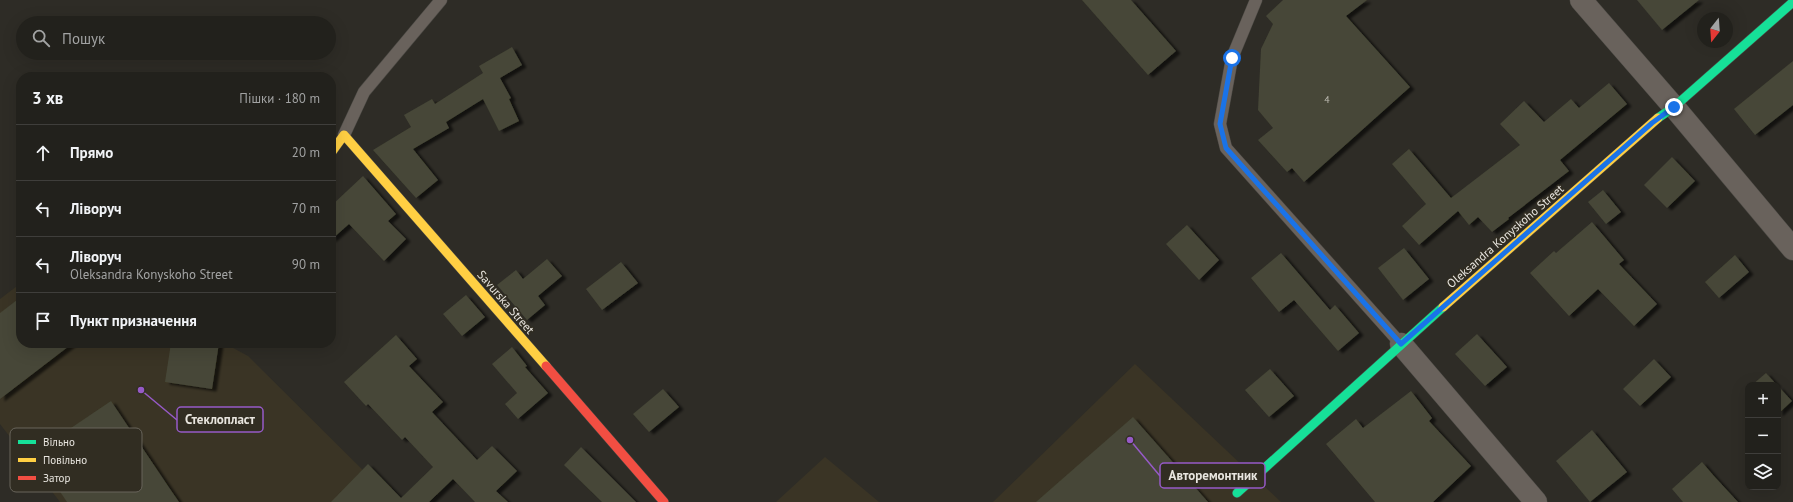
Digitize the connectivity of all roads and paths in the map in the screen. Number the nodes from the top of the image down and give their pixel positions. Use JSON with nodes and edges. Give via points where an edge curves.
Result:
{"nodes":[{"id":1,"x":441,"y":0,"type":"edge"},
{"id":2,"x":1256,"y":0,"type":"edge"},
{"id":3,"x":1582,"y":0,"type":"edge"},
{"id":4,"x":1793,"y":2,"type":"edge"},
{"id":5,"x":1674,"y":107,"type":"junction"},
{"id":6,"x":344,"y":135,"type":"junction"},
{"id":7,"x":336,"y":146,"type":"edge"},
{"id":8,"x":1793,"y":249,"type":"edge"},
{"id":9,"x":1401,"y":344,"type":"junction"},
{"id":10,"x":1237,"y":493,"type":"dead end"},
{"id":11,"x":664,"y":502,"type":"edge"},
{"id":12,"x":1536,"y":502,"type":"edge"}],
"edges":[{"from":1,"to":6,"type":"lane","via":[[364,92]]},
{"from":2,"to":9,"type":"lane","via":[[1232,58],[1220,124],[1226,148]]},
{"from":3,"to":5,"type":"street"},
{"from":4,"to":5,"type":"street","name":"Oleksandra Konyskoho Street"},
{"from":5,"to":8,"type":"street"},
{"from":5,"to":9,"type":"street","name":"Oleksandra Konyskoho Street","via":[[1652,123]]},
{"from":6,"to":7,"type":"street"},
{"from":6,"to":11,"type":"street","name":"Savurska Street"},
{"from":9,"to":10,"type":"street","name":"Oleksandra Konyskoho Street"},
{"from":9,"to":12,"type":"street"}]}
